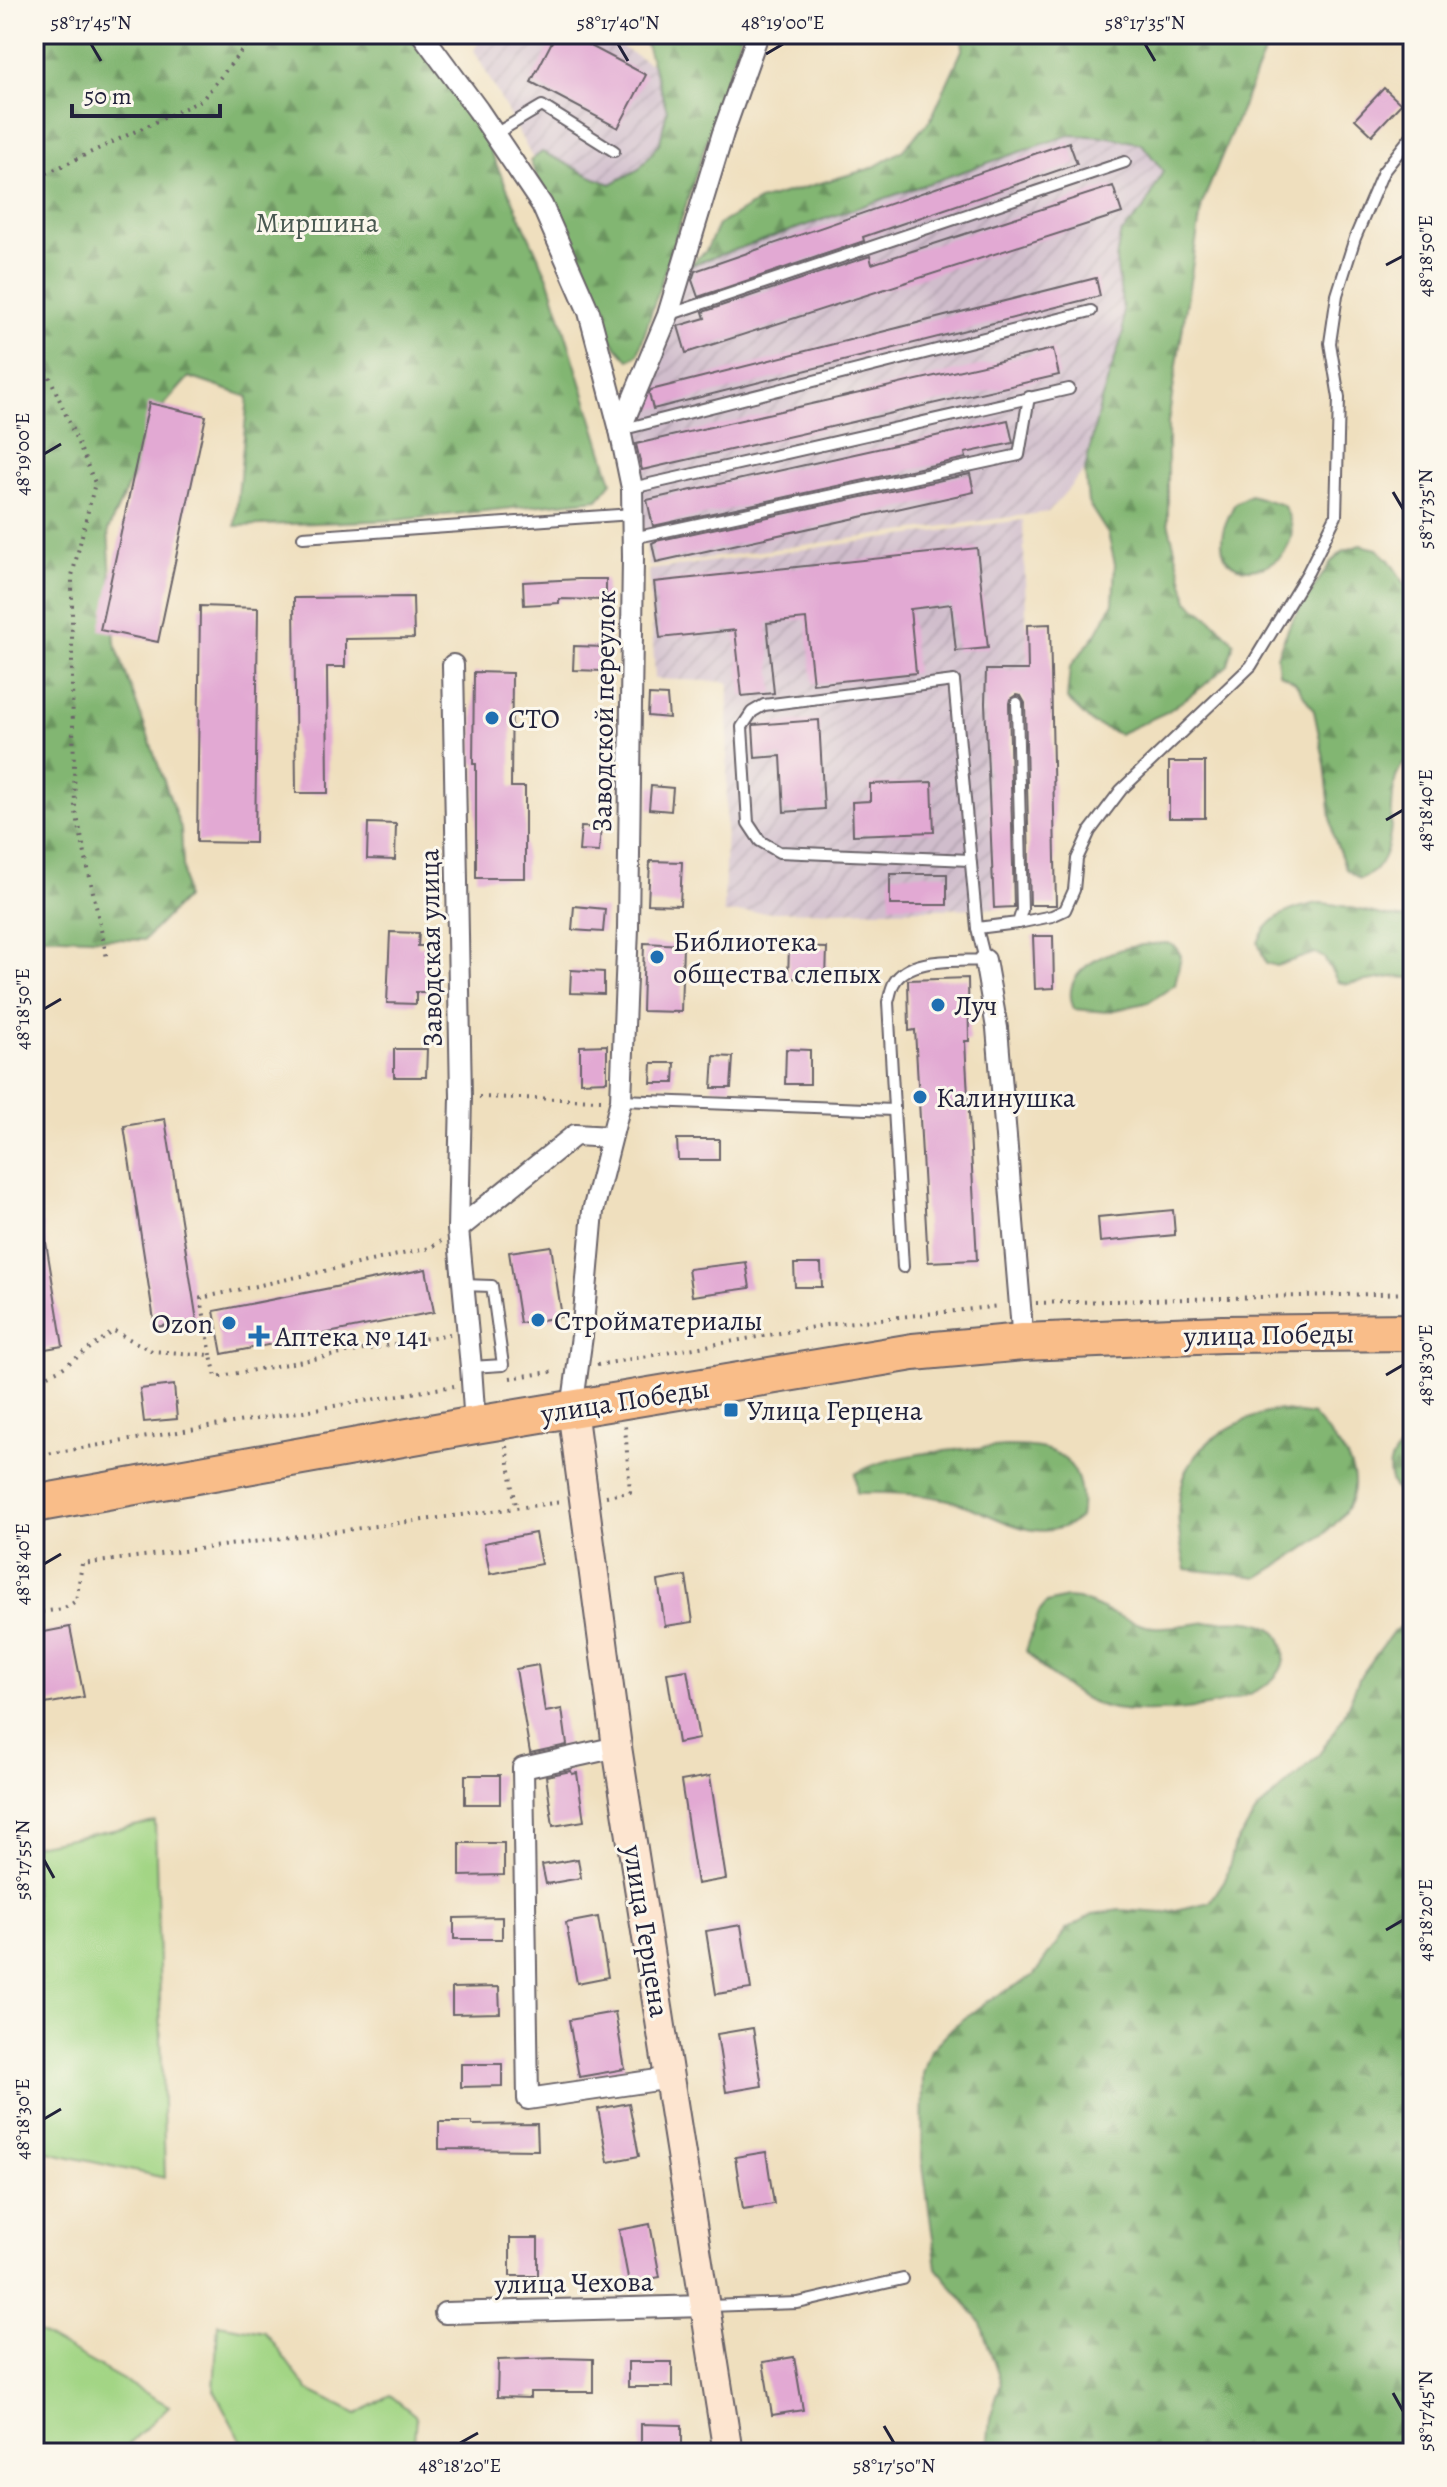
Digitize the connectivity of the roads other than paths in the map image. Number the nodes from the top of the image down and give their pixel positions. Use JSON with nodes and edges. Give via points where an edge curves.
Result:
{"nodes":[{"id":1,"x":422,"y":34,"type":"edge"},
{"id":2,"x":758,"y":34,"type":"edge"},
{"id":3,"x":495,"y":134,"type":"junction"},
{"id":4,"x":1413,"y":134,"type":"edge"},
{"id":5,"x":614,"y":151,"type":"dead end"},
{"id":6,"x":1125,"y":162,"type":"dead end"},
{"id":7,"x":1091,"y":311,"type":"dead end"},
{"id":8,"x":668,"y":315,"type":"junction"},
{"id":9,"x":1069,"y":389,"type":"dead end"},
{"id":10,"x":1029,"y":397,"type":"junction"},
{"id":11,"x":620,"y":430,"type":"junction"},
{"id":12,"x":632,"y":488,"type":"junction"},
{"id":13,"x":633,"y":514,"type":"junction"},
{"id":14,"x":303,"y":537,"type":"dead end"},
{"id":15,"x":633,"y":538,"type":"junction"},
{"id":16,"x":453,"y":665,"type":"dead end"},
{"id":17,"x":1017,"y":703,"type":"dead end"},
{"id":18,"x":970,"y":860,"type":"junction"},
{"id":19,"x":1018,"y":923,"type":"junction"},
{"id":20,"x":977,"y":928,"type":"junction"},
{"id":21,"x":985,"y":960,"type":"junction"},
{"id":22,"x":621,"y":1100,"type":"junction"},
{"id":23,"x":894,"y":1110,"type":"junction"},
{"id":24,"x":611,"y":1137,"type":"junction"},
{"id":25,"x":458,"y":1229,"type":"junction"},
{"id":26,"x":903,"y":1267,"type":"dead end"},
{"id":27,"x":462,"y":1285,"type":"junction"},
{"id":28,"x":1413,"y":1332,"type":"edge"},
{"id":29,"x":1023,"y":1342,"type":"junction"},
{"id":30,"x":472,"y":1375,"type":"junction"},
{"id":31,"x":572,"y":1409,"type":"junction"},
{"id":32,"x":475,"y":1425,"type":"junction"},
{"id":33,"x":34,"y":1504,"type":"edge"},
{"id":34,"x":617,"y":1747,"type":"junction"},
{"id":35,"x":671,"y":2078,"type":"junction"},
{"id":36,"x":903,"y":2279,"type":"dead end"},
{"id":37,"x":706,"y":2306,"type":"junction"},
{"id":38,"x":445,"y":2313,"type":"dead end"},
{"id":39,"x":728,"y":2453,"type":"edge"}],
"edges":[{"from":1,"to":3,"type":"street","name":"Заводской переулок"},
{"from":2,"to":8,"type":"street"},
{"from":3,"to":5,"type":"lane","via":[[542,106]]},
{"from":3,"to":11,"type":"street","name":"Заводской переулок","via":[[542,205],[589,312]]},
{"from":4,"to":19,"type":"lane","via":[[1383,172],[1337,295],[1330,343],[1339,398],[1336,516],[1308,572],[1251,666],[1121,790],[1090,831],[1065,910]]},
{"from":6,"to":8,"type":"lane"},
{"from":7,"to":11,"type":"lane"},
{"from":8,"to":11,"type":"street"},
{"from":9,"to":10,"type":"lane"},
{"from":10,"to":12,"type":"lane"},
{"from":10,"to":15,"type":"lane","via":[[1019,455]]},
{"from":11,"to":12,"type":"street","name":"Заводской переулок"},
{"from":12,"to":13,"type":"street","name":"Заводской переулок"},
{"from":13,"to":14,"type":"lane"},
{"from":13,"to":15,"type":"street","name":"Заводской переулок"},
{"from":15,"to":22,"type":"street","name":"Заводской переулок"},
{"from":16,"to":25,"type":"street","name":"Заводская улица","via":[[461,1097]]},
{"from":17,"to":19,"type":"lane","via":[[1022,910]]},
{"from":18,"to":18,"type":"lane","via":[[954,681],[764,705],[742,727],[748,823],[760,841],[779,852]]},
{"from":18,"to":20,"type":"lane"},
{"from":19,"to":20,"type":"lane"},
{"from":20,"to":21,"type":"lane"},
{"from":21,"to":23,"type":"lane","via":[[921,964],[894,983],[888,1002]]},
{"from":21,"to":29,"type":"street","via":[[997,1028]]},
{"from":22,"to":23,"type":"lane"},
{"from":22,"to":24,"type":"street","name":"Заводской переулок"},
{"from":23,"to":26,"type":"lane"},
{"from":24,"to":25,"type":"street","via":[[575,1135]]},
{"from":24,"to":31,"type":"street","name":"Заводской переулок","via":[[593,1211]]},
{"from":25,"to":27,"type":"street","name":"Заводская улица"},
{"from":27,"to":30,"type":"street","name":"Заводская улица"},
{"from":27,"to":30,"type":"lane","via":[[492,1286],[503,1365]]},
{"from":28,"to":29,"type":"highway","name":"улица Победы"},
{"from":29,"to":31,"type":"highway","name":"улица Победы","via":[[913,1352]]},
{"from":30,"to":32,"type":"street","name":"Заводская улица"},
{"from":31,"to":32,"type":"highway","name":"улица Победы"},
{"from":31,"to":34,"type":"street","name":"улица Герцена"},
{"from":32,"to":33,"type":"highway","name":"улица Победы"},
{"from":34,"to":35,"type":"street","name":"улица Герцена"},
{"from":34,"to":35,"type":"street","via":[[523,1768],[528,2099]]},
{"from":35,"to":37,"type":"street","name":"улица Герцена"},
{"from":36,"to":37,"type":"lane","via":[[798,2303]]},
{"from":37,"to":38,"type":"street","name":"улица Чехова"},
{"from":37,"to":39,"type":"street","name":"улица Герцена"}]}
